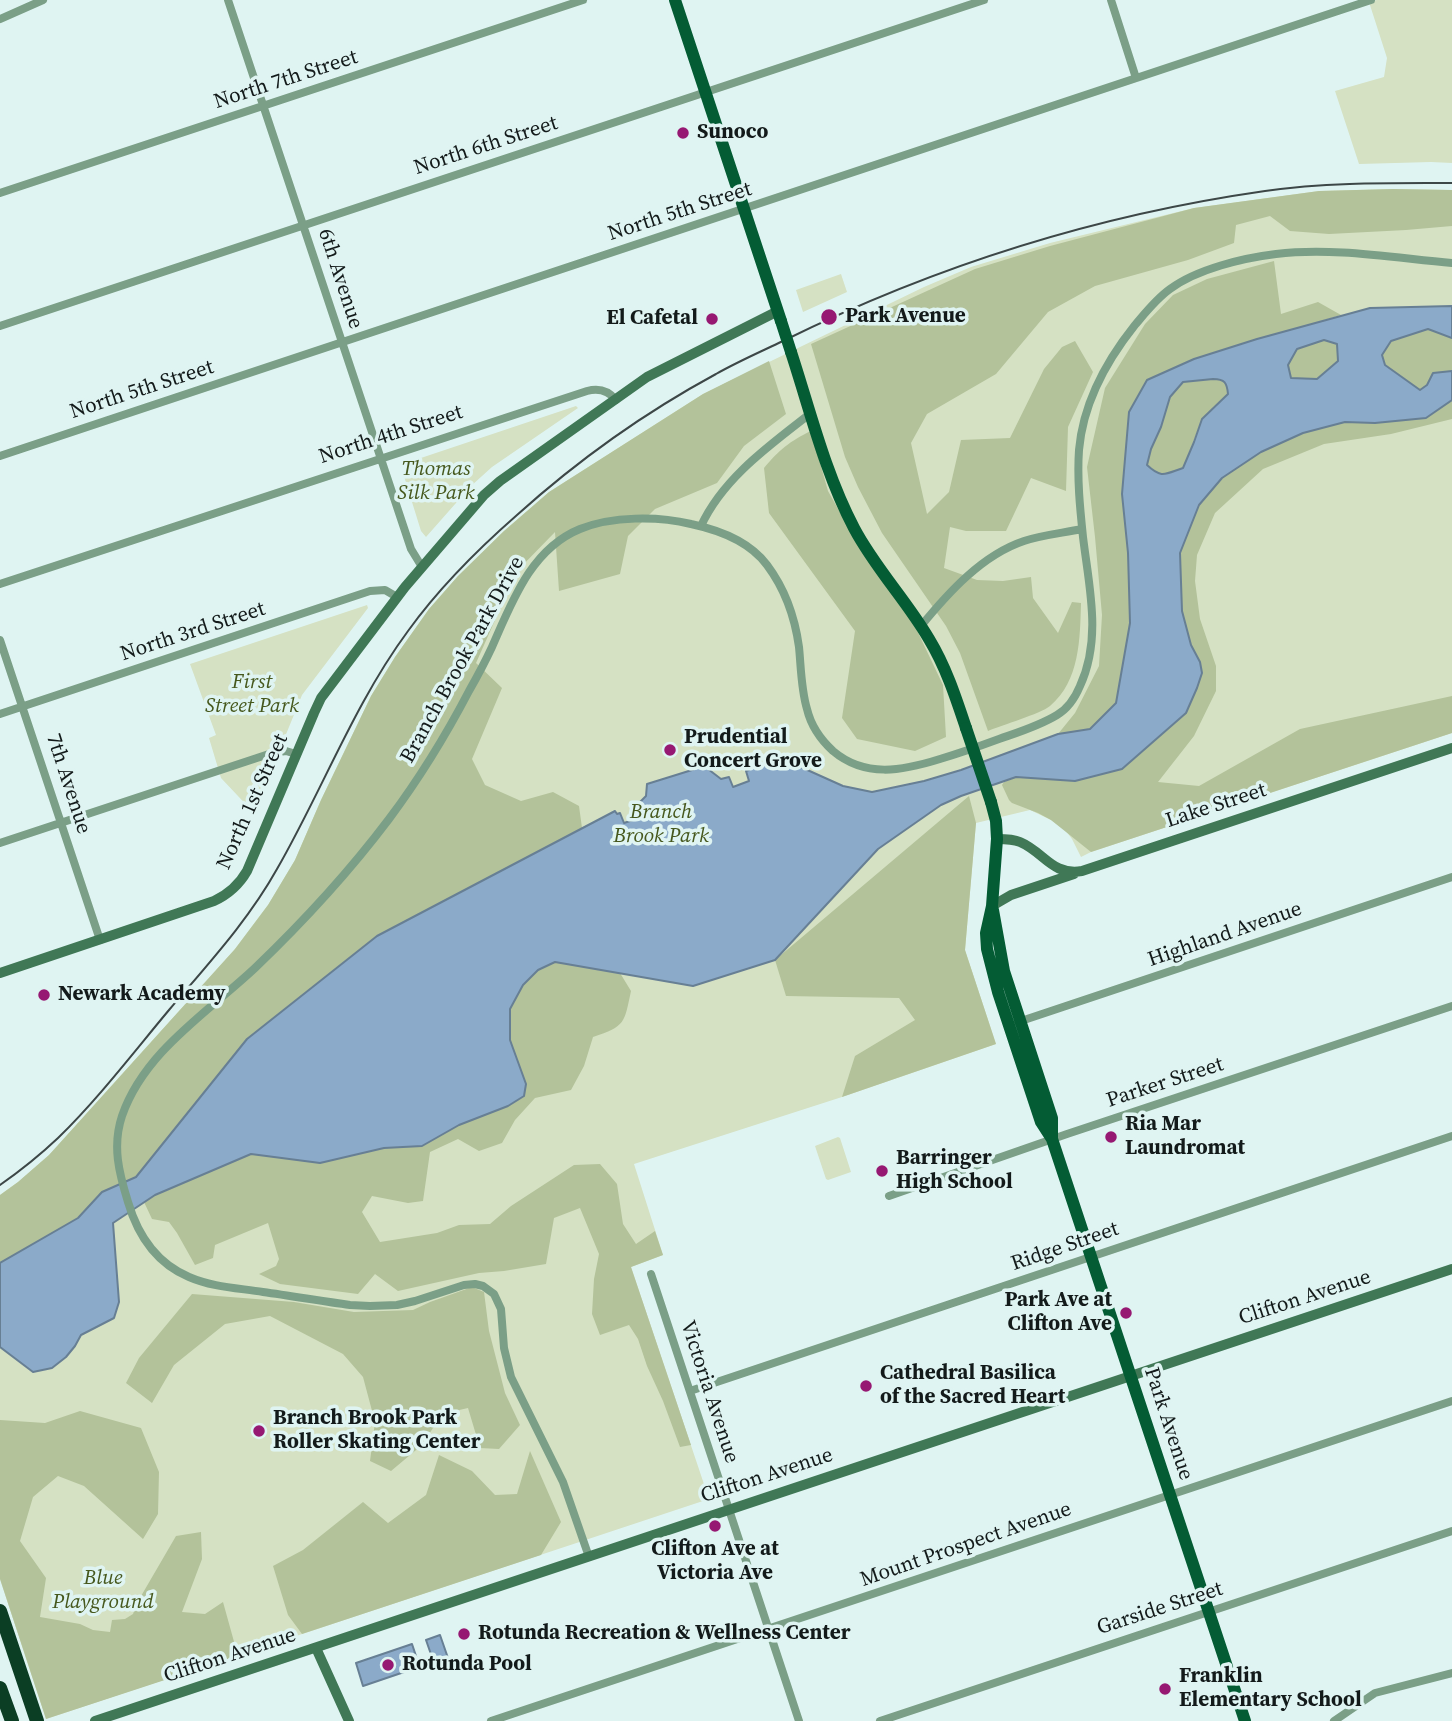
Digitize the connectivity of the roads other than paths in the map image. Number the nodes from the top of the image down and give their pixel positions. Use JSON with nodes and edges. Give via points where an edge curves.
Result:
{"nodes":[{"id":1,"x":43,"y":0,"type":"edge"},
{"id":2,"x":228,"y":0,"type":"edge"},
{"id":3,"x":583,"y":0,"type":"edge"},
{"id":4,"x":675,"y":0,"type":"edge"},
{"id":5,"x":984,"y":0,"type":"edge"},
{"id":6,"x":1111,"y":0,"type":"edge"},
{"id":7,"x":1371,"y":0,"type":"edge"},
{"id":8,"x":0,"y":19,"type":"edge"},
{"id":9,"x":1136,"y":78,"type":"junction"},
{"id":10,"x":705,"y":93,"type":"junction"},
{"id":11,"x":264,"y":106,"type":"junction"},
{"id":12,"x":0,"y":193,"type":"edge"},
{"id":13,"x":744,"y":209,"type":"junction"},
{"id":14,"x":303,"y":225,"type":"junction"},
{"id":15,"x":1452,"y":263,"type":"edge"},
{"id":16,"x":779,"y":316,"type":"junction"},
{"id":17,"x":0,"y":326,"type":"edge"},
{"id":18,"x":342,"y":342,"type":"junction"},
{"id":19,"x":616,"y":400,"type":"junction"},
{"id":20,"x":811,"y":413,"type":"junction"},
{"id":21,"x":0,"y":456,"type":"edge"},
{"id":22,"x":381,"y":458,"type":"junction"},
{"id":23,"x":701,"y":526,"type":"junction"},
{"id":24,"x":1082,"y":529,"type":"junction"},
{"id":25,"x":422,"y":567,"type":"junction"},
{"id":26,"x":0,"y":584,"type":"edge"},
{"id":27,"x":397,"y":597,"type":"junction"},
{"id":28,"x":921,"y":626,"type":"junction"},
{"id":29,"x":0,"y":640,"type":"edge"},
{"id":30,"x":22,"y":707,"type":"junction"},
{"id":31,"x":0,"y":714,"type":"edge"},
{"id":32,"x":1452,"y":748,"type":"edge"},
{"id":33,"x":296,"y":754,"type":"junction"},
{"id":34,"x":61,"y":823,"type":"junction"},
{"id":35,"x":997,"y":839,"type":"junction"},
{"id":36,"x":0,"y":844,"type":"edge"},
{"id":37,"x":1082,"y":871,"type":"junction"},
{"id":38,"x":1452,"y":877,"type":"edge"},
{"id":39,"x":992,"y":906,"type":"junction"},
{"id":40,"x":100,"y":940,"type":"junction"},
{"id":41,"x":0,"y":973,"type":"edge"},
{"id":42,"x":1452,"y":1006,"type":"edge"},
{"id":43,"x":1014,"y":1023,"type":"junction"},
{"id":44,"x":1452,"y":1136,"type":"edge"},
{"id":45,"x":1052,"y":1139,"type":"junction"},
{"id":46,"x":889,"y":1196,"type":"dead end"},
{"id":47,"x":1091,"y":1256,"type":"junction"},
{"id":48,"x":1452,"y":1269,"type":"edge"},
{"id":49,"x":651,"y":1274,"type":"dead end"},
{"id":50,"x":1131,"y":1376,"type":"junction"},
{"id":51,"x":690,"y":1391,"type":"junction"},
{"id":52,"x":1452,"y":1401,"type":"edge"},
{"id":53,"x":1171,"y":1494,"type":"junction"},
{"id":54,"x":729,"y":1509,"type":"junction"},
{"id":55,"x":1452,"y":1531,"type":"edge"},
{"id":56,"x":589,"y":1557,"type":"junction"},
{"id":57,"x":0,"y":1611,"type":"edge"},
{"id":58,"x":1210,"y":1611,"type":"junction"},
{"id":59,"x":769,"y":1629,"type":"junction"},
{"id":60,"x":316,"y":1648,"type":"junction"},
{"id":61,"x":1452,"y":1673,"type":"edge"},
{"id":62,"x":0,"y":1688,"type":"edge"},
{"id":63,"x":12,"y":1721,"type":"edge"},
{"id":64,"x":37,"y":1721,"type":"edge"},
{"id":65,"x":95,"y":1721,"type":"edge"},
{"id":66,"x":349,"y":1721,"type":"edge"},
{"id":67,"x":491,"y":1721,"type":"edge"},
{"id":68,"x":799,"y":1721,"type":"edge"},
{"id":69,"x":880,"y":1721,"type":"edge"},
{"id":70,"x":1245,"y":1721,"type":"edge"},
{"id":71,"x":1334,"y":1721,"type":"edge"}],
"edges":[{"from":1,"to":8,"type":"street"},
{"from":2,"to":11,"type":"street","name":"6th Avenue"},
{"from":3,"to":11,"type":"street","name":"North 7th Street"},
{"from":4,"to":10,"type":"main road","name":"Park Avenue"},
{"from":5,"to":10,"type":"street","name":"North 6th Street"},
{"from":6,"to":9,"type":"street"},
{"from":7,"to":9,"type":"street","name":"North 5th Street"},
{"from":9,"to":13,"type":"street","name":"North 5th Street"},
{"from":10,"to":13,"type":"main road","name":"Park Avenue"},
{"from":10,"to":14,"type":"street","name":"North 6th Street"},
{"from":11,"to":12,"type":"street","name":"North 7th Street"},
{"from":11,"to":14,"type":"street","name":"6th Avenue"},
{"from":13,"to":16,"type":"main road","name":"Park Avenue"},
{"from":13,"to":18,"type":"street","name":"North 5th Street"},
{"from":14,"to":17,"type":"street","name":"North 6th Street"},
{"from":14,"to":18,"type":"street","name":"6th Avenue"},
{"from":15,"to":24,"type":"street","name":"Branch Brook Park Drive","via":[[1347,253],[1288,253],[1222,266],[1173,287],[1124,340],[1087,411],[1079,453]]},
{"from":16,"to":19,"type":"main road","via":[[653,374]]},
{"from":16,"to":20,"type":"main road","name":"Park Avenue","bridge":true},
{"from":18,"to":21,"type":"street","name":"North 5th Street"},
{"from":18,"to":22,"type":"street","name":"6th Avenue"},
{"from":19,"to":22,"type":"street","name":"North 4th Street","via":[[606,391],[593,389]]},
{"from":19,"to":25,"type":"main road","name":"North 1st Street","via":[[500,481]]},
{"from":20,"to":23,"type":"street","via":[[727,486]]},
{"from":20,"to":28,"type":"main road","name":"Park Avenue","via":[[855,529]]},
{"from":22,"to":25,"type":"street","name":"6th Avenue","via":[[411,549]]},
{"from":22,"to":26,"type":"street","name":"North 4th Street"},
{"from":23,"to":24,"type":"street","name":"Branch Brook Park Drive","via":[[739,542],[768,566],[795,625],[803,693],[812,724],[840,756],[857,766],[877,769],[910,767],[945,757],[1032,727],[1067,708],[1083,679],[1092,642]]},
{"from":23,"to":56,"type":"street","name":"Branch Brook Park Drive","via":[[666,520],[607,521],[572,533],[541,557],[512,601],[460,708],[389,819],[306,917],[147,1071],[128,1102],[116,1147],[135,1224],[145,1242],[164,1262],[199,1281],[370,1306],[397,1305],[469,1284],[491,1290],[502,1309],[503,1348],[511,1377],[563,1482]]},
{"from":24,"to":28,"type":"street","via":[[1004,550],[970,573]]},
{"from":25,"to":27,"type":"main road","name":"North 1st Street"},
{"from":27,"to":30,"type":"street","name":"North 3rd Street","via":[[385,590],[370,592]]},
{"from":27,"to":33,"type":"main road","name":"North 1st Street","via":[[321,698]]},
{"from":28,"to":35,"type":"main road","name":"Park Avenue","bridge":true,"via":[[936,650],[966,728],[991,802]]},
{"from":29,"to":30,"type":"street","name":"7th Avenue"},
{"from":30,"to":31,"type":"street","name":"North 3rd Street"},
{"from":30,"to":34,"type":"street","name":"7th Avenue"},
{"from":32,"to":37,"type":"main road","name":"Lake Street"},
{"from":33,"to":34,"type":"street","via":[[272,753]]},
{"from":33,"to":40,"type":"main road","name":"North 1st Street","via":[[236,887],[214,901]]},
{"from":34,"to":36,"type":"street"},
{"from":34,"to":40,"type":"street","name":"7th Avenue"},
{"from":35,"to":37,"type":"main road","via":[[1023,843],[1061,870]]},
{"from":35,"to":39,"type":"main road","name":"Park Avenue"},
{"from":37,"to":39,"type":"main road","name":"Lake Street"},
{"from":38,"to":43,"type":"street","name":"Highland Avenue"},
{"from":39,"to":43,"type":"main road","name":"Park Avenue"},
{"from":40,"to":41,"type":"main road","name":"North 1st Street"},
{"from":42,"to":45,"type":"street","name":"Parker Street"},
{"from":43,"to":45,"type":"main road","name":"Park Avenue","via":[[1041,1122]]},
{"from":44,"to":47,"type":"street","name":"Ridge Street"},
{"from":45,"to":46,"type":"street","name":"Parker Street"},
{"from":45,"to":47,"type":"main road","name":"Park Avenue"},
{"from":47,"to":50,"type":"main road","name":"Park Avenue"},
{"from":47,"to":51,"type":"street","name":"Ridge Street"},
{"from":48,"to":50,"type":"main road","name":"Clifton Avenue"},
{"from":49,"to":51,"type":"street","name":"Victoria Avenue"},
{"from":50,"to":53,"type":"main road","name":"Park Avenue"},
{"from":50,"to":54,"type":"main road","name":"Clifton Avenue"},
{"from":51,"to":54,"type":"street","name":"Victoria Avenue"},
{"from":52,"to":53,"type":"street","name":"Mount Prospect Avenue"},
{"from":53,"to":58,"type":"main road","name":"Park Avenue"},
{"from":53,"to":59,"type":"street","name":"Mount Prospect Avenue"},
{"from":54,"to":56,"type":"main road","name":"Clifton Avenue"},
{"from":54,"to":59,"type":"street","name":"Victoria Avenue"},
{"from":55,"to":58,"type":"street","name":"Garside Street"},
{"from":56,"to":60,"type":"main road","name":"Clifton Avenue"},
{"from":57,"to":64,"type":"highway"},
{"from":58,"to":69,"type":"street","name":"Garside Street"},
{"from":58,"to":70,"type":"main road","name":"Park Avenue"},
{"from":59,"to":67,"type":"street","name":"Mount Prospect Avenue"},
{"from":59,"to":68,"type":"street","name":"Victoria Avenue"},
{"from":60,"to":65,"type":"main road","name":"Clifton Avenue"},
{"from":60,"to":66,"type":"main road"},
{"from":61,"to":71,"type":"street","via":[[1375,1693]]},
{"from":62,"to":63,"type":"highway"}]}
